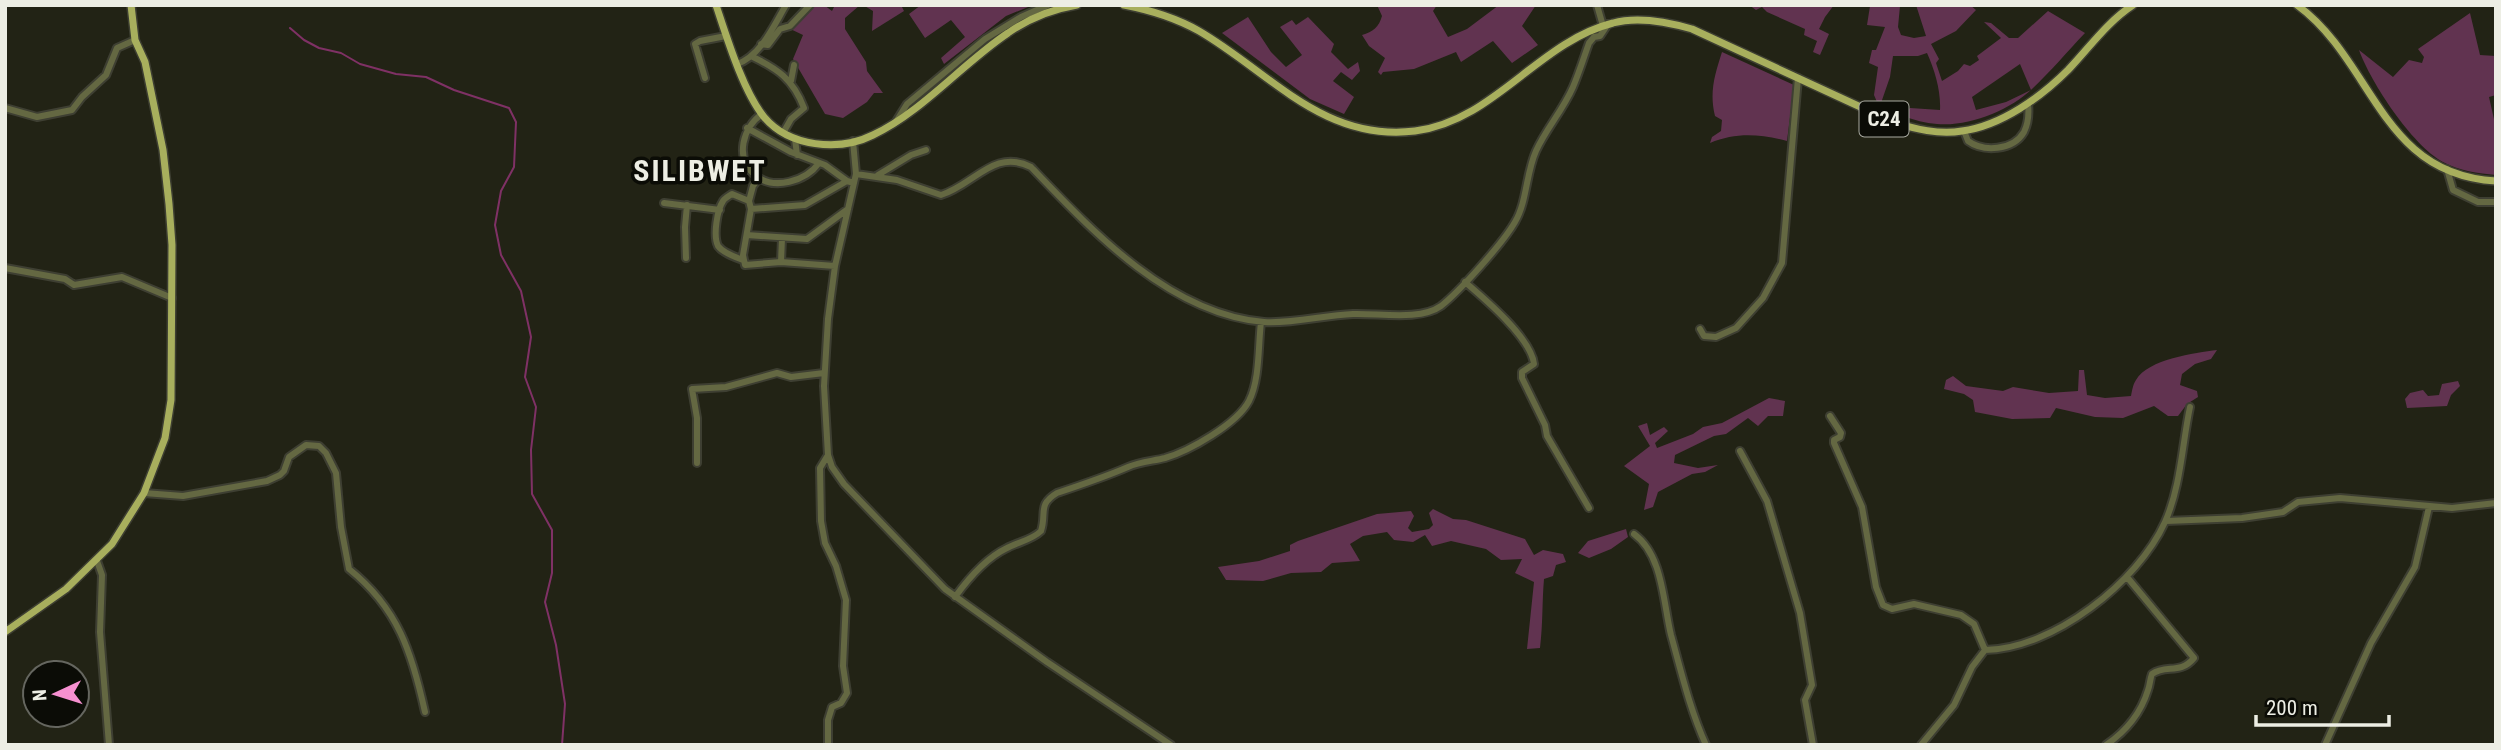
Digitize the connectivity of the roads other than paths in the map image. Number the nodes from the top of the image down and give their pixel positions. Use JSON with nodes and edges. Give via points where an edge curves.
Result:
{"nodes":[{"id":1,"x":131,"y":5,"type":"edge"},
{"id":2,"x":716,"y":5,"type":"edge"},
{"id":3,"x":786,"y":5,"type":"edge"},
{"id":4,"x":810,"y":5,"type":"edge"},
{"id":5,"x":1048,"y":5,"type":"edge"},
{"id":6,"x":1077,"y":5,"type":"edge"},
{"id":7,"x":1124,"y":5,"type":"edge"},
{"id":8,"x":1597,"y":5,"type":"edge"},
{"id":9,"x":2133,"y":5,"type":"edge"},
{"id":10,"x":2297,"y":5,"type":"edge"},
{"id":11,"x":1606,"y":25,"type":"junction"},
{"id":12,"x":726,"y":36,"type":"junction"},
{"id":13,"x":135,"y":40,"type":"junction"},
{"id":14,"x":761,"y":44,"type":"junction"},
{"id":15,"x":751,"y":56,"type":"junction"},
{"id":16,"x":737,"y":64,"type":"junction"},
{"id":17,"x":794,"y":65,"type":"dead end"},
{"id":18,"x":705,"y":78,"type":"dead end"},
{"id":19,"x":1798,"y":78,"type":"junction"},
{"id":20,"x":791,"y":81,"type":"junction"},
{"id":21,"x":2028,"y":104,"type":"junction"},
{"id":22,"x":5,"y":108,"type":"edge"},
{"id":23,"x":762,"y":114,"type":"junction"},
{"id":24,"x":897,"y":120,"type":"junction"},
{"id":25,"x":747,"y":128,"type":"junction"},
{"id":26,"x":1964,"y":131,"type":"junction"},
{"id":27,"x":783,"y":133,"type":"junction"},
{"id":28,"x":795,"y":139,"type":"junction"},
{"id":29,"x":853,"y":141,"type":"junction"},
{"id":30,"x":926,"y":150,"type":"dead end"},
{"id":31,"x":797,"y":155,"type":"junction"},
{"id":32,"x":819,"y":163,"type":"junction"},
{"id":33,"x":2447,"y":169,"type":"junction"},
{"id":34,"x":856,"y":174,"type":"junction"},
{"id":35,"x":878,"y":176,"type":"junction"},
{"id":36,"x":759,"y":178,"type":"junction"},
{"id":37,"x":2496,"y":181,"type":"edge"},
{"id":38,"x":850,"y":182,"type":"junction"},
{"id":39,"x":749,"y":201,"type":"junction"},
{"id":40,"x":2496,"y":202,"type":"edge"},
{"id":41,"x":664,"y":203,"type":"dead end"},
{"id":42,"x":687,"y":205,"type":"junction"},
{"id":43,"x":751,"y":209,"type":"junction"},
{"id":44,"x":848,"y":209,"type":"junction"},
{"id":45,"x":720,"y":210,"type":"junction"},
{"id":46,"x":747,"y":235,"type":"junction"},
{"id":47,"x":782,"y":238,"type":"junction"},
{"id":48,"x":686,"y":258,"type":"dead end"},
{"id":49,"x":743,"y":260,"type":"junction"},
{"id":50,"x":781,"y":262,"type":"junction"},
{"id":51,"x":835,"y":266,"type":"junction"},
{"id":52,"x":5,"y":268,"type":"edge"},
{"id":53,"x":1465,"y":282,"type":"junction"},
{"id":54,"x":172,"y":298,"type":"junction"},
{"id":55,"x":1261,"y":321,"type":"junction"},
{"id":56,"x":1700,"y":329,"type":"dead end"},
{"id":57,"x":824,"y":373,"type":"junction"},
{"id":58,"x":2190,"y":407,"type":"dead end"},
{"id":59,"x":1830,"y":416,"type":"dead end"},
{"id":60,"x":1740,"y":451,"type":"dead end"},
{"id":61,"x":828,"y":455,"type":"junction"},
{"id":62,"x":697,"y":463,"type":"dead end"},
{"id":63,"x":144,"y":493,"type":"junction"},
{"id":64,"x":2496,"y":503,"type":"edge"},
{"id":65,"x":2429,"y":507,"type":"junction"},
{"id":66,"x":1589,"y":508,"type":"dead end"},
{"id":67,"x":2166,"y":521,"type":"junction"},
{"id":68,"x":1634,"y":534,"type":"dead end"},
{"id":69,"x":97,"y":561,"type":"junction"},
{"id":70,"x":2127,"y":577,"type":"junction"},
{"id":71,"x":955,"y":597,"type":"junction"},
{"id":72,"x":5,"y":632,"type":"edge"},
{"id":73,"x":1985,"y":650,"type":"junction"},
{"id":74,"x":425,"y":712,"type":"dead end"},
{"id":75,"x":109,"y":745,"type":"edge"},
{"id":76,"x":828,"y":745,"type":"edge"},
{"id":77,"x":1171,"y":745,"type":"edge"},
{"id":78,"x":1706,"y":745,"type":"edge"},
{"id":79,"x":1813,"y":745,"type":"edge"},
{"id":80,"x":1921,"y":745,"type":"edge"},
{"id":81,"x":2106,"y":745,"type":"edge"},
{"id":82,"x":2325,"y":745,"type":"edge"}],
"edges":[{"from":1,"to":13,"type":"main road"},
{"from":2,"to":12,"type":"main road"},
{"from":3,"to":14,"type":"street"},
{"from":4,"to":14,"type":"street","via":[[768,45]]},
{"from":5,"to":24,"type":"street","via":[[985,39],[907,104]]},
{"from":6,"to":24,"type":"main road","via":[[1039,16],[1009,33]]},
{"from":7,"to":11,"type":"main road","number":"C24","via":[[1198,31],[1317,112],[1354,128],[1395,132],[1455,120],[1565,44]]},
{"from":8,"to":11,"type":"street"},
{"from":9,"to":21,"type":"main road","number":"C24"},
{"from":10,"to":33,"type":"main road","via":[[2332,38],[2395,130]]},
{"from":11,"to":19,"type":"main road","number":"C24","via":[[1657,22],[1692,29]]},
{"from":11,"to":53,"type":"street","via":[[1590,43],[1572,89],[1534,156],[1516,222]]},
{"from":12,"to":16,"type":"main road"},
{"from":12,"to":18,"type":"street","via":[[695,44]]},
{"from":13,"to":22,"type":"street","via":[[117,48],[106,75],[72,110],[37,117]]},
{"from":13,"to":54,"type":"main road","via":[[145,62],[163,150]]},
{"from":14,"to":15,"type":"street"},
{"from":15,"to":16,"type":"street"},
{"from":15,"to":20,"type":"street"},
{"from":16,"to":23,"type":"main road"},
{"from":17,"to":20,"type":"street"},
{"from":19,"to":26,"type":"main road","number":"C24","via":[[1893,122],[1922,130]]},
{"from":19,"to":56,"type":"street","via":[[1782,263],[1763,298],[1736,328],[1712,337]]},
{"from":20,"to":27,"type":"street","via":[[804,108]]},
{"from":21,"to":26,"type":"main road","number":"C24"},
{"from":21,"to":26,"type":"street","via":[[2023,134],[2007,145],[1977,147]]},
{"from":23,"to":25,"type":"street"},
{"from":23,"to":27,"type":"main road"},
{"from":24,"to":29,"type":"main road","via":[[875,135]]},
{"from":25,"to":31,"type":"street"},
{"from":25,"to":36,"type":"street","via":[[744,155]]},
{"from":27,"to":28,"type":"main road"},
{"from":28,"to":29,"type":"main road","via":[[816,144]]},
{"from":28,"to":31,"type":"street"},
{"from":29,"to":34,"type":"street"},
{"from":30,"to":35,"type":"street"},
{"from":31,"to":32,"type":"street"},
{"from":32,"to":36,"type":"street","via":[[791,182]]},
{"from":32,"to":38,"type":"street"},
{"from":33,"to":37,"type":"main road"},
{"from":33,"to":40,"type":"street","via":[[2453,190],[2469,199]]},
{"from":34,"to":35,"type":"street"},
{"from":34,"to":38,"type":"street"},
{"from":35,"to":55,"type":"street","via":[[941,195],[1004,161],[1022,163],[1096,232],[1172,292],[1210,310]]},
{"from":36,"to":39,"type":"street"},
{"from":38,"to":43,"type":"street","via":[[806,205]]},
{"from":38,"to":44,"type":"street"},
{"from":39,"to":43,"type":"street"},
{"from":39,"to":45,"type":"street","via":[[732,194],[722,201]]},
{"from":41,"to":42,"type":"street"},
{"from":42,"to":45,"type":"street"},
{"from":42,"to":48,"type":"street"},
{"from":43,"to":46,"type":"street"},
{"from":44,"to":47,"type":"street","via":[[807,239]]},
{"from":44,"to":51,"type":"street"},
{"from":45,"to":49,"type":"street","via":[[718,245]]},
{"from":46,"to":47,"type":"street"},
{"from":46,"to":49,"type":"street"},
{"from":47,"to":50,"type":"street"},
{"from":49,"to":50,"type":"street","via":[[745,265]]},
{"from":50,"to":51,"type":"street"},
{"from":51,"to":57,"type":"street"},
{"from":52,"to":54,"type":"street","via":[[65,279],[74,285],[122,277]]},
{"from":53,"to":55,"type":"street","via":[[1442,305],[1425,314],[1340,314]]},
{"from":53,"to":66,"type":"street","via":[[1506,319],[1534,360],[1522,378],[1547,436]]},
{"from":54,"to":63,"type":"main road","via":[[169,419]]},
{"from":55,"to":71,"type":"street","via":[[1255,381],[1243,410],[1221,429],[1175,454],[1129,466],[1049,498],[1037,536],[1003,550],[977,570]]},
{"from":57,"to":61,"type":"street"},
{"from":57,"to":62,"type":"street","via":[[792,377],[777,373],[726,387],[692,390]]},
{"from":58,"to":67,"type":"street","via":[[2180,472]]},
{"from":59,"to":73,"type":"street","via":[[1841,433],[1834,443],[1862,507],[1883,605],[1892,609],[1914,604],[1961,615],[1973,624]]},
{"from":60,"to":79,"type":"street","via":[[1767,501],[1805,631],[1812,685],[1805,699]]},
{"from":61,"to":71,"type":"street","via":[[844,484]]},
{"from":61,"to":76,"type":"street","via":[[820,468],[821,521],[846,600],[843,666],[847,693],[832,707]]},
{"from":63,"to":69,"type":"main road"},
{"from":63,"to":74,"type":"street","via":[[183,496],[267,481],[280,475],[289,457],[306,445],[320,446],[336,473],[349,569],[381,599],[397,625],[414,663]]},
{"from":64,"to":65,"type":"street"},
{"from":65,"to":67,"type":"street","via":[[2340,498],[2298,502],[2283,512],[2242,518]]},
{"from":65,"to":82,"type":"street","via":[[2415,567],[2371,643]]},
{"from":67,"to":70,"type":"street"},
{"from":68,"to":78,"type":"street","via":[[1648,548],[1657,569],[1680,666]]},
{"from":69,"to":72,"type":"main road"},
{"from":69,"to":75,"type":"street","via":[[102,575],[100,632]]},
{"from":70,"to":73,"type":"street","via":[[2066,625],[2001,650]]},
{"from":70,"to":81,"type":"street","via":[[2194,658],[2175,670],[2152,674],[2140,710]]},
{"from":71,"to":77,"type":"street"},
{"from":73,"to":80,"type":"street","via":[[1954,705]]}]}
